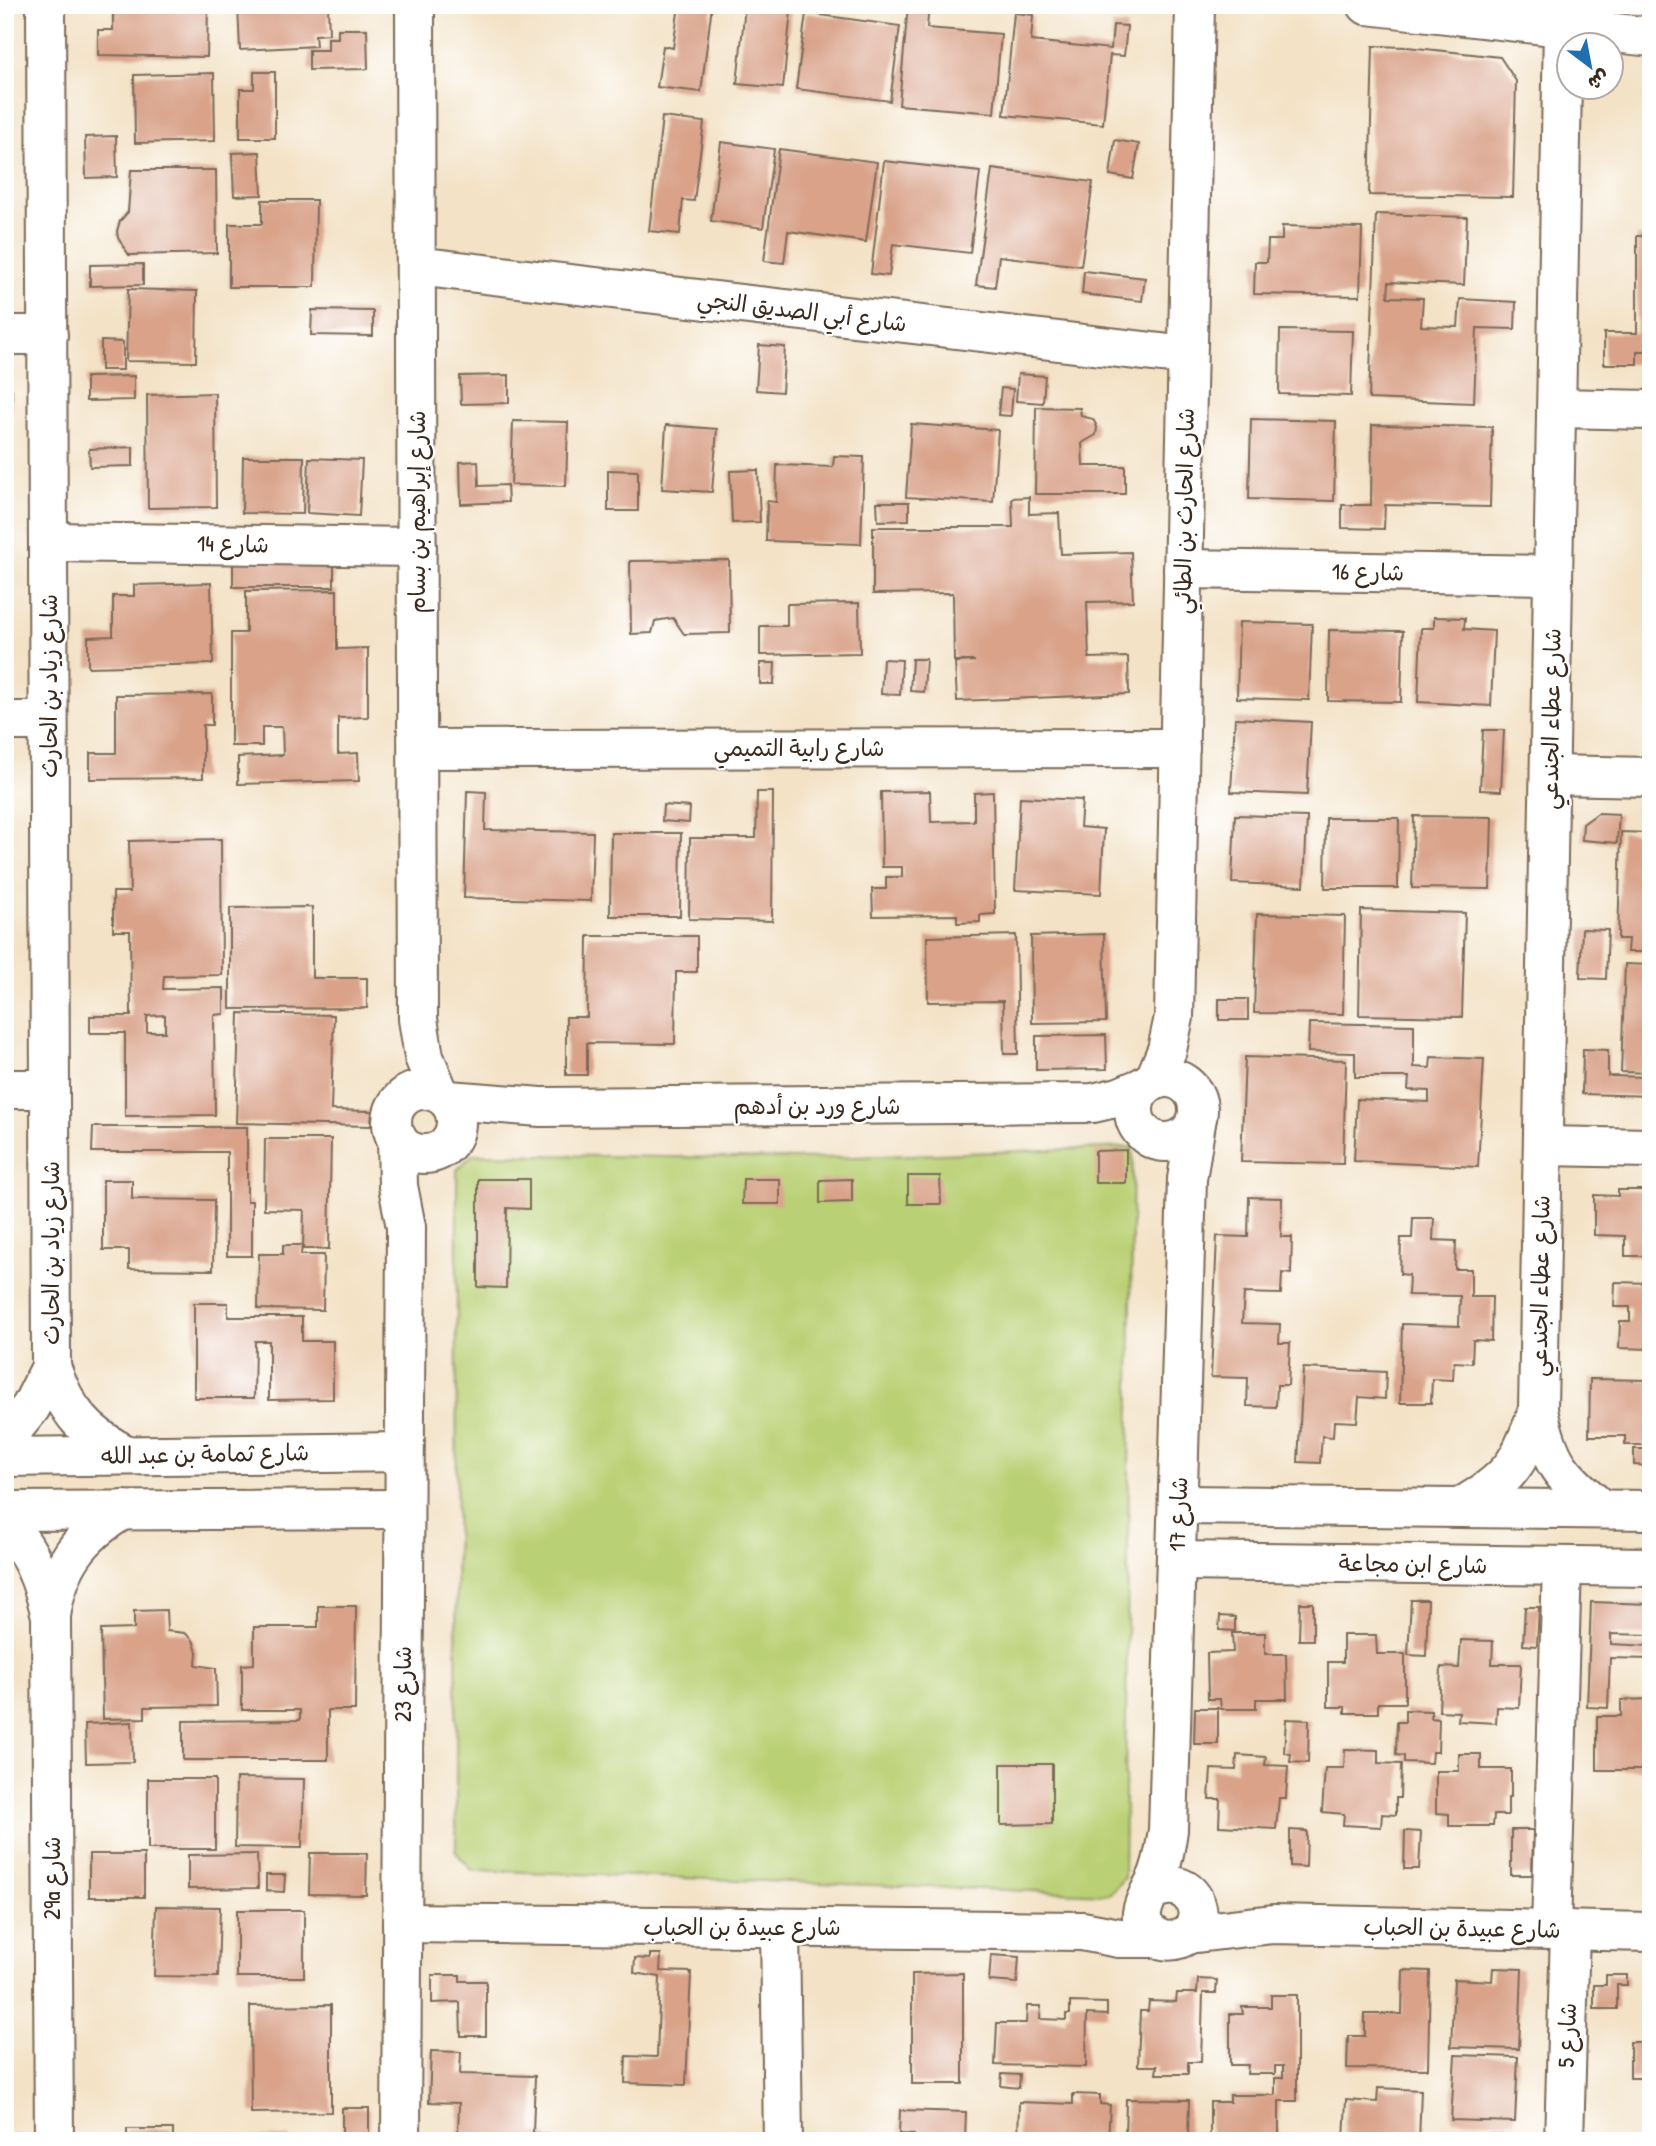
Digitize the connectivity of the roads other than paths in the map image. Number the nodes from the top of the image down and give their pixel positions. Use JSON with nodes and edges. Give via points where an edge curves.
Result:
{"nodes":[{"id":1,"x":46,"y":5,"type":"edge"},
{"id":2,"x":415,"y":5,"type":"edge"},
{"id":3,"x":1195,"y":5,"type":"edge"},
{"id":4,"x":1367,"y":5,"type":"edge"},
{"id":5,"x":1563,"y":27,"type":"junction"},
{"id":6,"x":1651,"y":37,"type":"edge"},
{"id":7,"x":416,"y":266,"type":"junction"},
{"id":8,"x":5,"y":335,"type":"edge"},
{"id":9,"x":48,"y":335,"type":"junction"},
{"id":10,"x":1187,"y":356,"type":"junction"},
{"id":11,"x":1557,"y":408,"type":"junction"},
{"id":12,"x":1651,"y":410,"type":"edge"},
{"id":13,"x":49,"y":542,"type":"junction"},
{"id":14,"x":417,"y":547,"type":"junction"},
{"id":15,"x":1183,"y":569,"type":"junction"},
{"id":16,"x":1553,"y":575,"type":"junction"},
{"id":17,"x":5,"y":721,"type":"edge"},
{"id":18,"x":48,"y":721,"type":"junction"},
{"id":19,"x":1180,"y":748,"type":"junction"},
{"id":20,"x":418,"y":749,"type":"junction"},
{"id":21,"x":1550,"y":775,"type":"junction"},
{"id":22,"x":1651,"y":776,"type":"edge"},
{"id":23,"x":5,"y":1089,"type":"edge"},
{"id":24,"x":50,"y":1089,"type":"junction"},
{"id":25,"x":1163,"y":1107,"type":"junction"},
{"id":26,"x":437,"y":1115,"type":"junction"},
{"id":27,"x":1543,"y":1146,"type":"junction"},
{"id":28,"x":1651,"y":1148,"type":"edge"},
{"id":29,"x":405,"y":1227,"type":"junction"},
{"id":30,"x":51,"y":1367,"type":"junction"},
{"id":31,"x":1538,"y":1410,"type":"junction"},
{"id":32,"x":5,"y":1439,"type":"edge"},
{"id":33,"x":404,"y":1452,"type":"junction"},
{"id":34,"x":126,"y":1455,"type":"junction"},
{"id":35,"x":5,"y":1457,"type":"edge"},
{"id":36,"x":1178,"y":1505,"type":"junction"},
{"id":37,"x":1461,"y":1507,"type":"junction"},
{"id":38,"x":1600,"y":1508,"type":"junction"},
{"id":39,"x":404,"y":1509,"type":"junction"},
{"id":40,"x":122,"y":1510,"type":"junction"},
{"id":41,"x":1651,"y":1510,"type":"edge"},
{"id":42,"x":5,"y":1511,"type":"edge"},
{"id":43,"x":5,"y":1523,"type":"edge"},
{"id":44,"x":1176,"y":1561,"type":"junction"},
{"id":45,"x":1562,"y":1566,"type":"junction"},
{"id":46,"x":1651,"y":1567,"type":"edge"},
{"id":47,"x":51,"y":1616,"type":"junction"},
{"id":48,"x":1168,"y":1830,"type":"junction"},
{"id":49,"x":1147,"y":1896,"type":"junction"},
{"id":50,"x":1182,"y":1916,"type":"junction"},
{"id":51,"x":402,"y":1923,"type":"junction"},
{"id":52,"x":780,"y":1927,"type":"junction"},
{"id":53,"x":1560,"y":1929,"type":"junction"},
{"id":54,"x":1082,"y":1931,"type":"junction"},
{"id":55,"x":1651,"y":1932,"type":"edge"},
{"id":56,"x":54,"y":2141,"type":"edge"},
{"id":57,"x":401,"y":2141,"type":"edge"},
{"id":58,"x":783,"y":2141,"type":"edge"},
{"id":59,"x":1564,"y":2141,"type":"edge"}],
"edges":[{"from":1,"to":9,"type":"street","name":"شارع زياد بن الحارث"},
{"from":2,"to":7,"type":"street","name":"شارع إبراهيم بن بسام"},
{"from":3,"to":10,"type":"street","name":"شارع الحارث بن الطائي"},
{"from":4,"to":5,"type":"street"},
{"from":5,"to":6,"type":"street"},
{"from":5,"to":11,"type":"street","name":"شارع عطاء الجندعي"},
{"from":7,"to":10,"type":"street","name":"شارع أبي الصديق النجي"},
{"from":7,"to":14,"type":"street","name":"شارع إبراهيم بن بسام"},
{"from":8,"to":9,"type":"street"},
{"from":9,"to":13,"type":"street","name":"شارع زياد بن الحارث"},
{"from":10,"to":15,"type":"street","name":"شارع الحارث بن الطائي"},
{"from":11,"to":12,"type":"street"},
{"from":11,"to":16,"type":"street","name":"شارع عطاء الجندعي"},
{"from":13,"to":14,"type":"street","name":"شارع 14"},
{"from":13,"to":18,"type":"street","name":"شارع زياد بن الحارث"},
{"from":14,"to":20,"type":"street","name":"شارع إبراهيم بن بسام"},
{"from":15,"to":16,"type":"street","name":"شارع 16"},
{"from":15,"to":19,"type":"street","name":"شارع الحارث بن الطائي"},
{"from":16,"to":21,"type":"street","name":"شارع عطاء الجندعي"},
{"from":17,"to":18,"type":"street"},
{"from":18,"to":24,"type":"street","name":"شارع زياد بن الحارث"},
{"from":19,"to":20,"type":"street","name":"شارع رابية التميمي"},
{"from":19,"to":25,"type":"street","name":"شارع الحارث بن الطائي","via":[[1174,1017]]},
{"from":20,"to":26,"type":"street","name":"شارع إبراهيم بن بسام","via":[[418,1019]]},
{"from":21,"to":22,"type":"street"},
{"from":21,"to":27,"type":"street","name":"شارع عطاء الجندعي"},
{"from":23,"to":24,"type":"street"},
{"from":24,"to":30,"type":"street","name":"شارع زياد بن الحارث"},
{"from":25,"to":26,"type":"street","name":"شارع ورد بن أدهم","via":[[1119,1097],[1093,1104],[510,1106]]},
{"from":25,"to":36,"type":"street","name":"شارع 17","via":[[1186,1199]]},
{"from":26,"to":29,"type":"street","name":"شارع 23"},
{"from":26,"to":29,"type":"street","name":"شارع 23","via":[[393,1117]]},
{"from":27,"to":28,"type":"street"},
{"from":27,"to":31,"type":"street","name":"شارع عطاء الجندعي"},
{"from":29,"to":33,"type":"street","name":"شارع 23"},
{"from":30,"to":32,"type":"street","name":"شارع زياد بن الحارث","via":[[31,1408]]},
{"from":30,"to":34,"type":"street","name":"شارع زياد بن الحارث","via":[[65,1400],[86,1429]]},
{"from":31,"to":37,"type":"street","name":"شارع عطاء الجندعي","via":[[1524,1449],[1509,1473]]},
{"from":31,"to":38,"type":"street","name":"شارع عطاء الجندعي","via":[[1554,1462],[1571,1484]]},
{"from":33,"to":34,"type":"street","name":"شارع ثمامة بن عبد الله"},
{"from":33,"to":39,"type":"street","name":"شارع 23"},
{"from":34,"to":35,"type":"street","name":"شارع ثمامة بن عبد الله"},
{"from":36,"to":37,"type":"street"},
{"from":36,"to":44,"type":"street","name":"شارع 17"},
{"from":37,"to":38,"type":"street"},
{"from":38,"to":41,"type":"street"},
{"from":39,"to":40,"type":"street"},
{"from":39,"to":51,"type":"street","name":"شارع 23"},
{"from":40,"to":42,"type":"street"},
{"from":40,"to":47,"type":"street","name":"29a شارع","via":[[87,1536],[73,1554],[54,1594]]},
{"from":43,"to":47,"type":"street","name":"29a شارع","via":[[37,1570]]},
{"from":44,"to":45,"type":"street","name":"شارع ابن مجاعة"},
{"from":44,"to":48,"type":"street","name":"شارع 17"},
{"from":45,"to":46,"type":"street","name":"شارع ابن مجاعة"},
{"from":45,"to":53,"type":"street","name":"شارع 5"},
{"from":47,"to":56,"type":"street","name":"29a شارع"},
{"from":48,"to":49,"type":"street","name":"شارع 17","via":[[1165,1852]]},
{"from":48,"to":50,"type":"street","name":"شارع 17"},
{"from":49,"to":50,"type":"street","via":[[1158,1887],[1175,1885]]},
{"from":49,"to":54,"type":"street","name":"شارع عبيدة بن الحباب","via":[[1115,1920]]},
{"from":50,"to":53,"type":"street","name":"شارع عبيدة بن الحباب","via":[[1273,1924]]},
{"from":50,"to":54,"type":"street","name":"شارع عبيدة بن الحباب","via":[[1119,1938]]},
{"from":51,"to":52,"type":"street","name":"شارع عبيدة بن الحباب"},
{"from":51,"to":57,"type":"street","name":"شارع 23"},
{"from":52,"to":54,"type":"street","name":"شارع عبيدة بن الحباب"},
{"from":52,"to":58,"type":"street"},
{"from":53,"to":55,"type":"street","name":"شارع عبيدة بن الحباب"},
{"from":53,"to":59,"type":"street","name":"شارع 5"}]}
